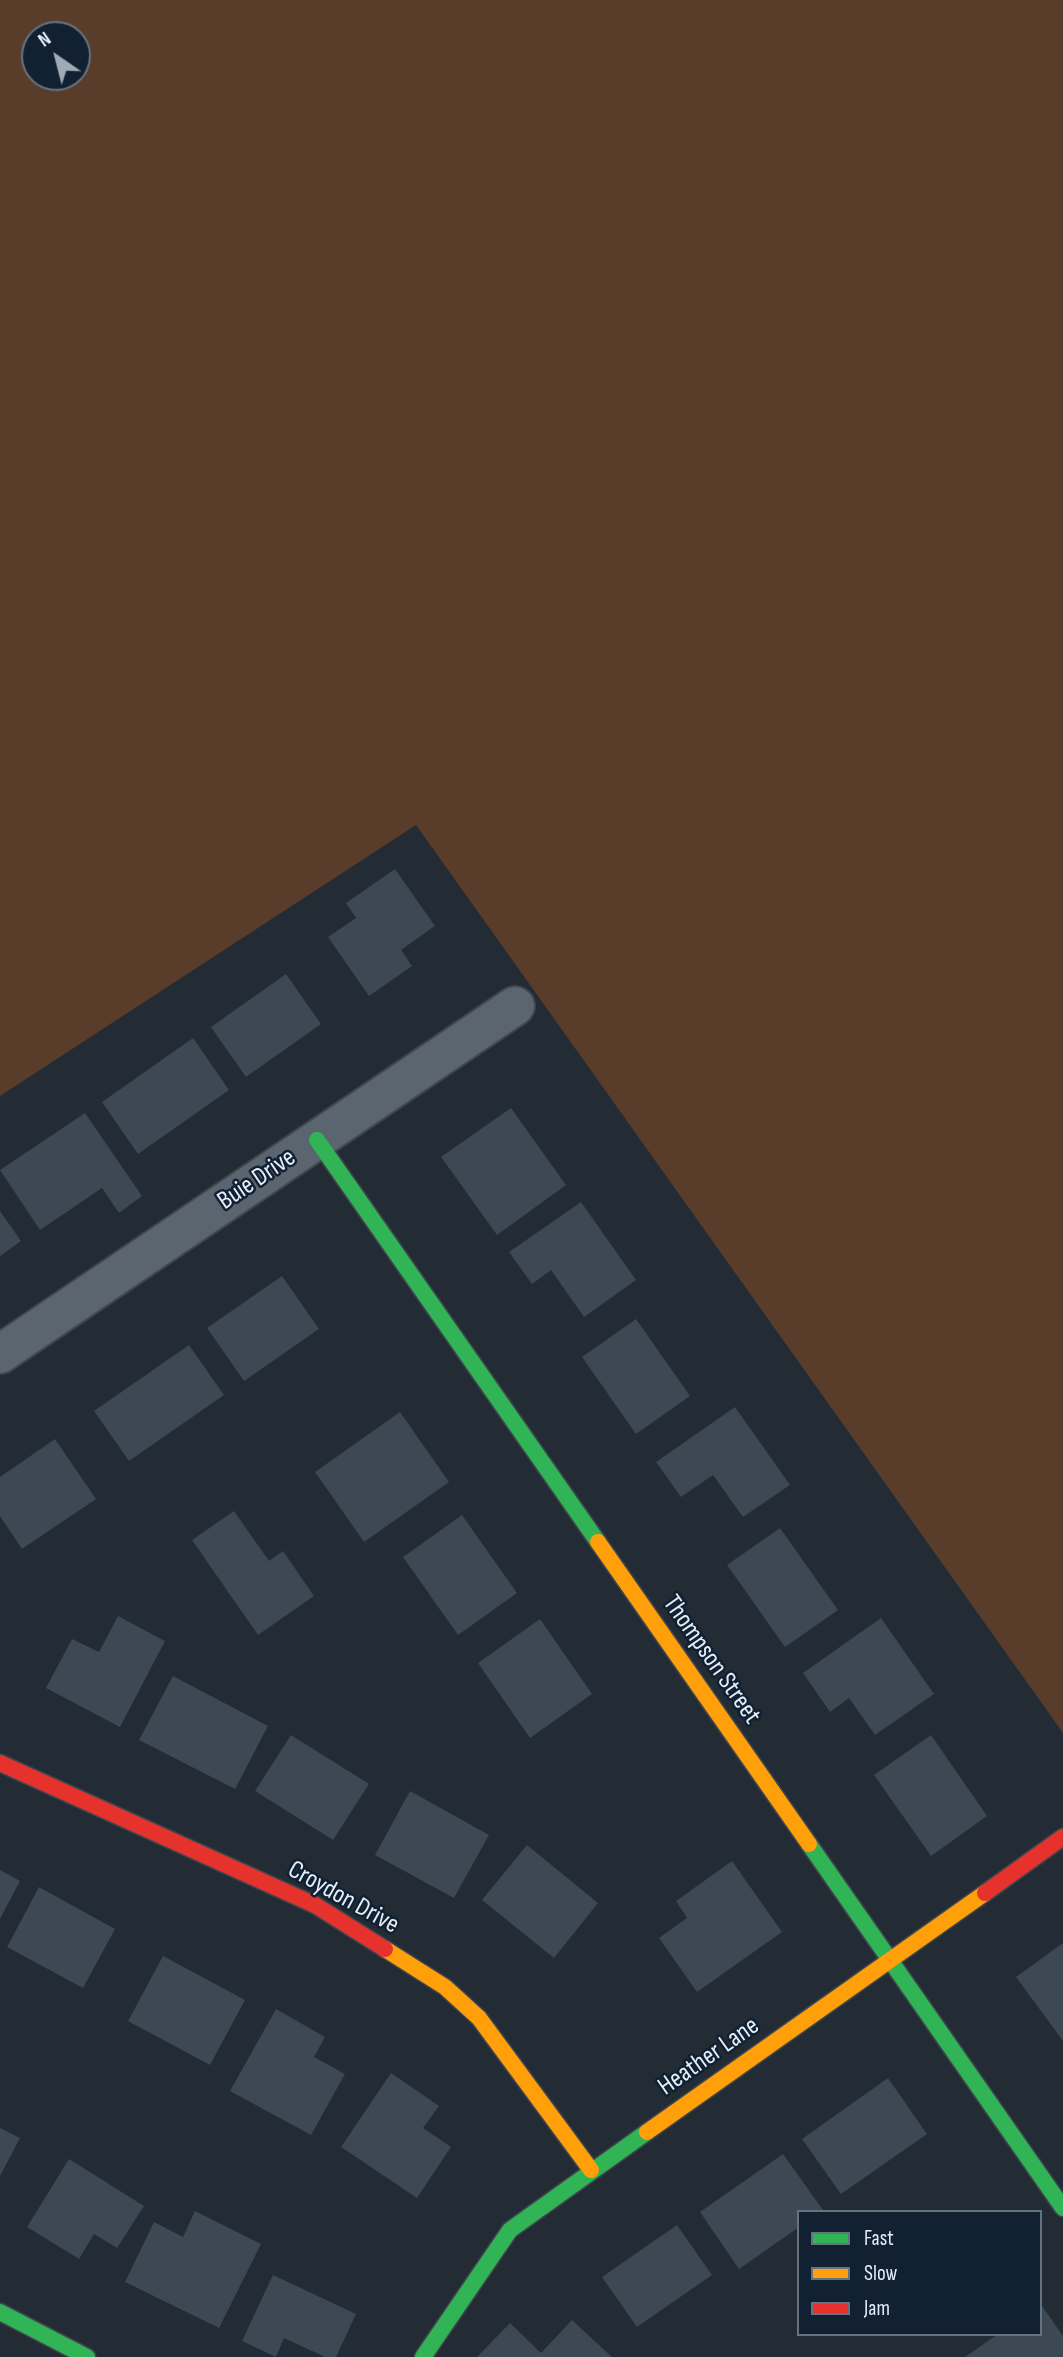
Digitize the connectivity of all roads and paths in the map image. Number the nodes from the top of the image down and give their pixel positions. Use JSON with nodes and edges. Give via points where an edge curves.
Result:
{"nodes":[{"id":1,"x":514,"y":1006,"type":"dead end"},
{"id":2,"x":317,"y":1140,"type":"junction"},
{"id":3,"x":0,"y":1354,"type":"edge"},
{"id":4,"x":0,"y":1763,"type":"edge"},
{"id":5,"x":1063,"y":1837,"type":"edge"},
{"id":6,"x":891,"y":1960,"type":"junction"},
{"id":7,"x":591,"y":2169,"type":"junction"},
{"id":8,"x":1063,"y":2208,"type":"edge"},
{"id":9,"x":0,"y":2312,"type":"edge"},
{"id":10,"x":88,"y":2357,"type":"edge"},
{"id":11,"x":423,"y":2357,"type":"edge"}],
"edges":[{"from":1,"to":2,"type":"street","name":"Buie Drive"},
{"from":2,"to":3,"type":"street","name":"Buie Drive"},
{"from":2,"to":6,"type":"street","name":"Thompson Street"},
{"from":4,"to":7,"type":"street","name":"Croydon Drive","via":[[315,1905],[445,1987],[480,2018]]},
{"from":5,"to":6,"type":"street","name":"Heather Lane"},
{"from":6,"to":7,"type":"street","name":"Heather Lane"},
{"from":6,"to":8,"type":"street","name":"Thompson Street"},
{"from":7,"to":11,"type":"street","name":"Heather Lane","via":[[510,2230]]},
{"from":9,"to":10,"type":"street"}]}
